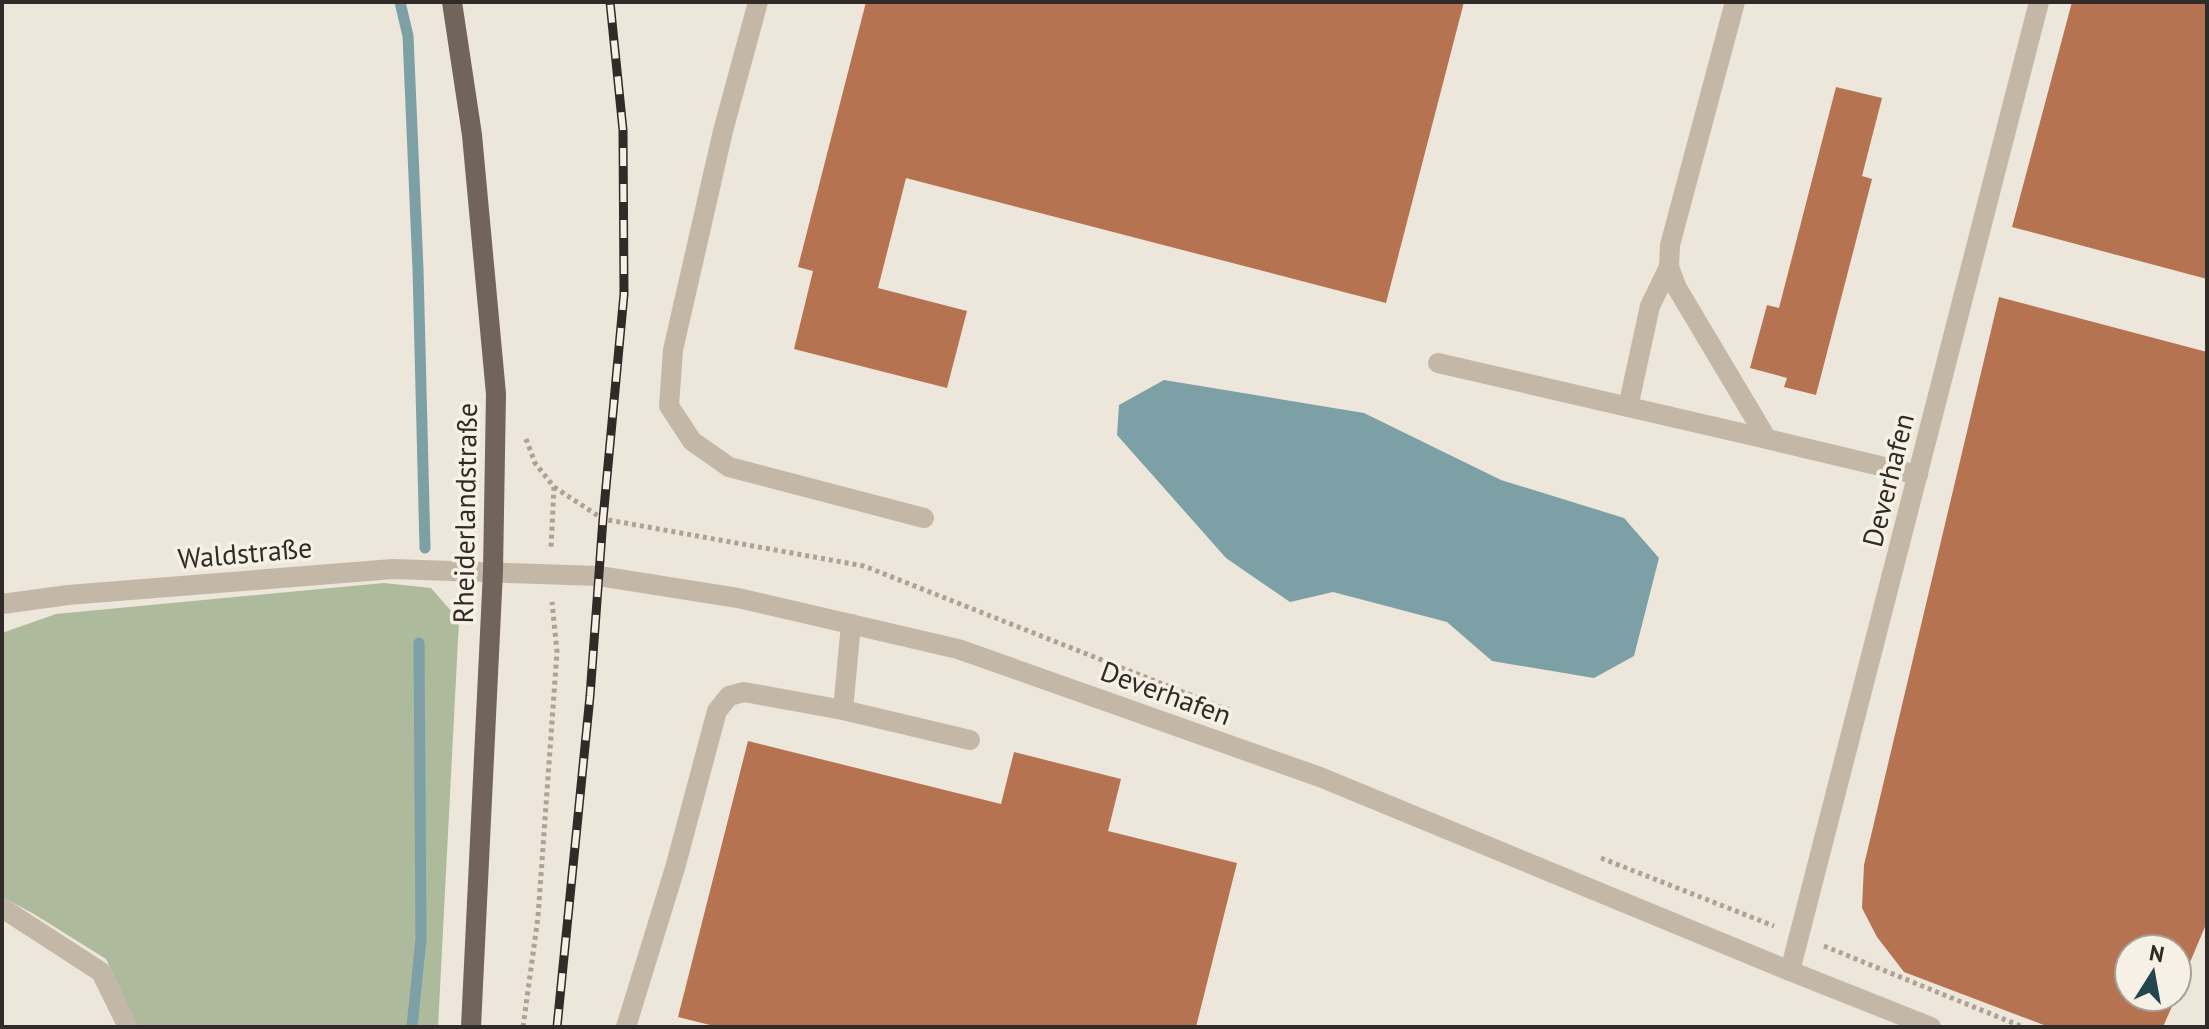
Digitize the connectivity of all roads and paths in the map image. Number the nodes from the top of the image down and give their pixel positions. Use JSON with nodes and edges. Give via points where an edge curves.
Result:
{"nodes":[{"id":1,"x":452,"y":2,"type":"edge"},
{"id":2,"x":758,"y":2,"type":"edge"},
{"id":3,"x":1735,"y":2,"type":"edge"},
{"id":4,"x":2039,"y":2,"type":"edge"},
{"id":5,"x":1669,"y":267,"type":"junction"},
{"id":6,"x":1438,"y":363,"type":"dead end"},
{"id":7,"x":1628,"y":407,"type":"junction"},
{"id":8,"x":524,"y":435,"type":"dead end"},
{"id":9,"x":1767,"y":439,"type":"junction"},
{"id":10,"x":1918,"y":475,"type":"junction"},
{"id":11,"x":924,"y":518,"type":"dead end"},
{"id":12,"x":493,"y":571,"type":"junction"},
{"id":13,"x":549,"y":575,"type":"junction"},
{"id":14,"x":2,"y":604,"type":"edge"},
{"id":15,"x":851,"y":624,"type":"junction"},
{"id":16,"x":843,"y":710,"type":"junction"},
{"id":17,"x":970,"y":740,"type":"dead end"},
{"id":18,"x":2,"y":908,"type":"edge"},
{"id":19,"x":1790,"y":971,"type":"junction"},
{"id":20,"x":128,"y":1027,"type":"edge"},
{"id":21,"x":471,"y":1027,"type":"edge"},
{"id":22,"x":523,"y":1027,"type":"edge"},
{"id":23,"x":626,"y":1027,"type":"edge"},
{"id":24,"x":1931,"y":1027,"type":"edge"}],
"edges":[{"from":1,"to":12,"type":"main road","name":"Rheiderlandstraße","via":[[472,135],[496,394]]},
{"from":2,"to":11,"type":"street","via":[[673,350],[669,406],[692,441],[729,467]]},
{"from":3,"to":5,"type":"street","via":[[1670,245]]},
{"from":4,"to":10,"type":"street","name":"Deverhafen"},
{"from":5,"to":7,"type":"street","via":[[1650,306]]},
{"from":5,"to":9,"type":"street"},
{"from":6,"to":7,"type":"street"},
{"from":7,"to":9,"type":"street"},
{"from":8,"to":13,"type":"path","via":[[535,463],[554,487]]},
{"from":9,"to":10,"type":"street"},
{"from":10,"to":19,"type":"street","name":"Deverhafen"},
{"from":12,"to":13,"type":"street","name":"Deverhafen"},
{"from":12,"to":14,"type":"street","name":"Waldstraße","via":[[393,569]]},
{"from":12,"to":21,"type":"main road","name":"Rheiderlandstraße"},
{"from":13,"to":15,"type":"street","name":"Deverhafen","via":[[599,576],[738,598]]},
{"from":13,"to":22,"type":"path","via":[[557,652],[538,917]]},
{"from":15,"to":16,"type":"street"},
{"from":15,"to":19,"type":"street","name":"Deverhafen","via":[[958,649],[1320,777]]},
{"from":16,"to":17,"type":"street"},
{"from":16,"to":23,"type":"street","via":[[744,692],[729,696],[717,711]]},
{"from":18,"to":20,"type":"street","via":[[101,972]]},
{"from":19,"to":24,"type":"street","name":"Deverhafen"}]}
